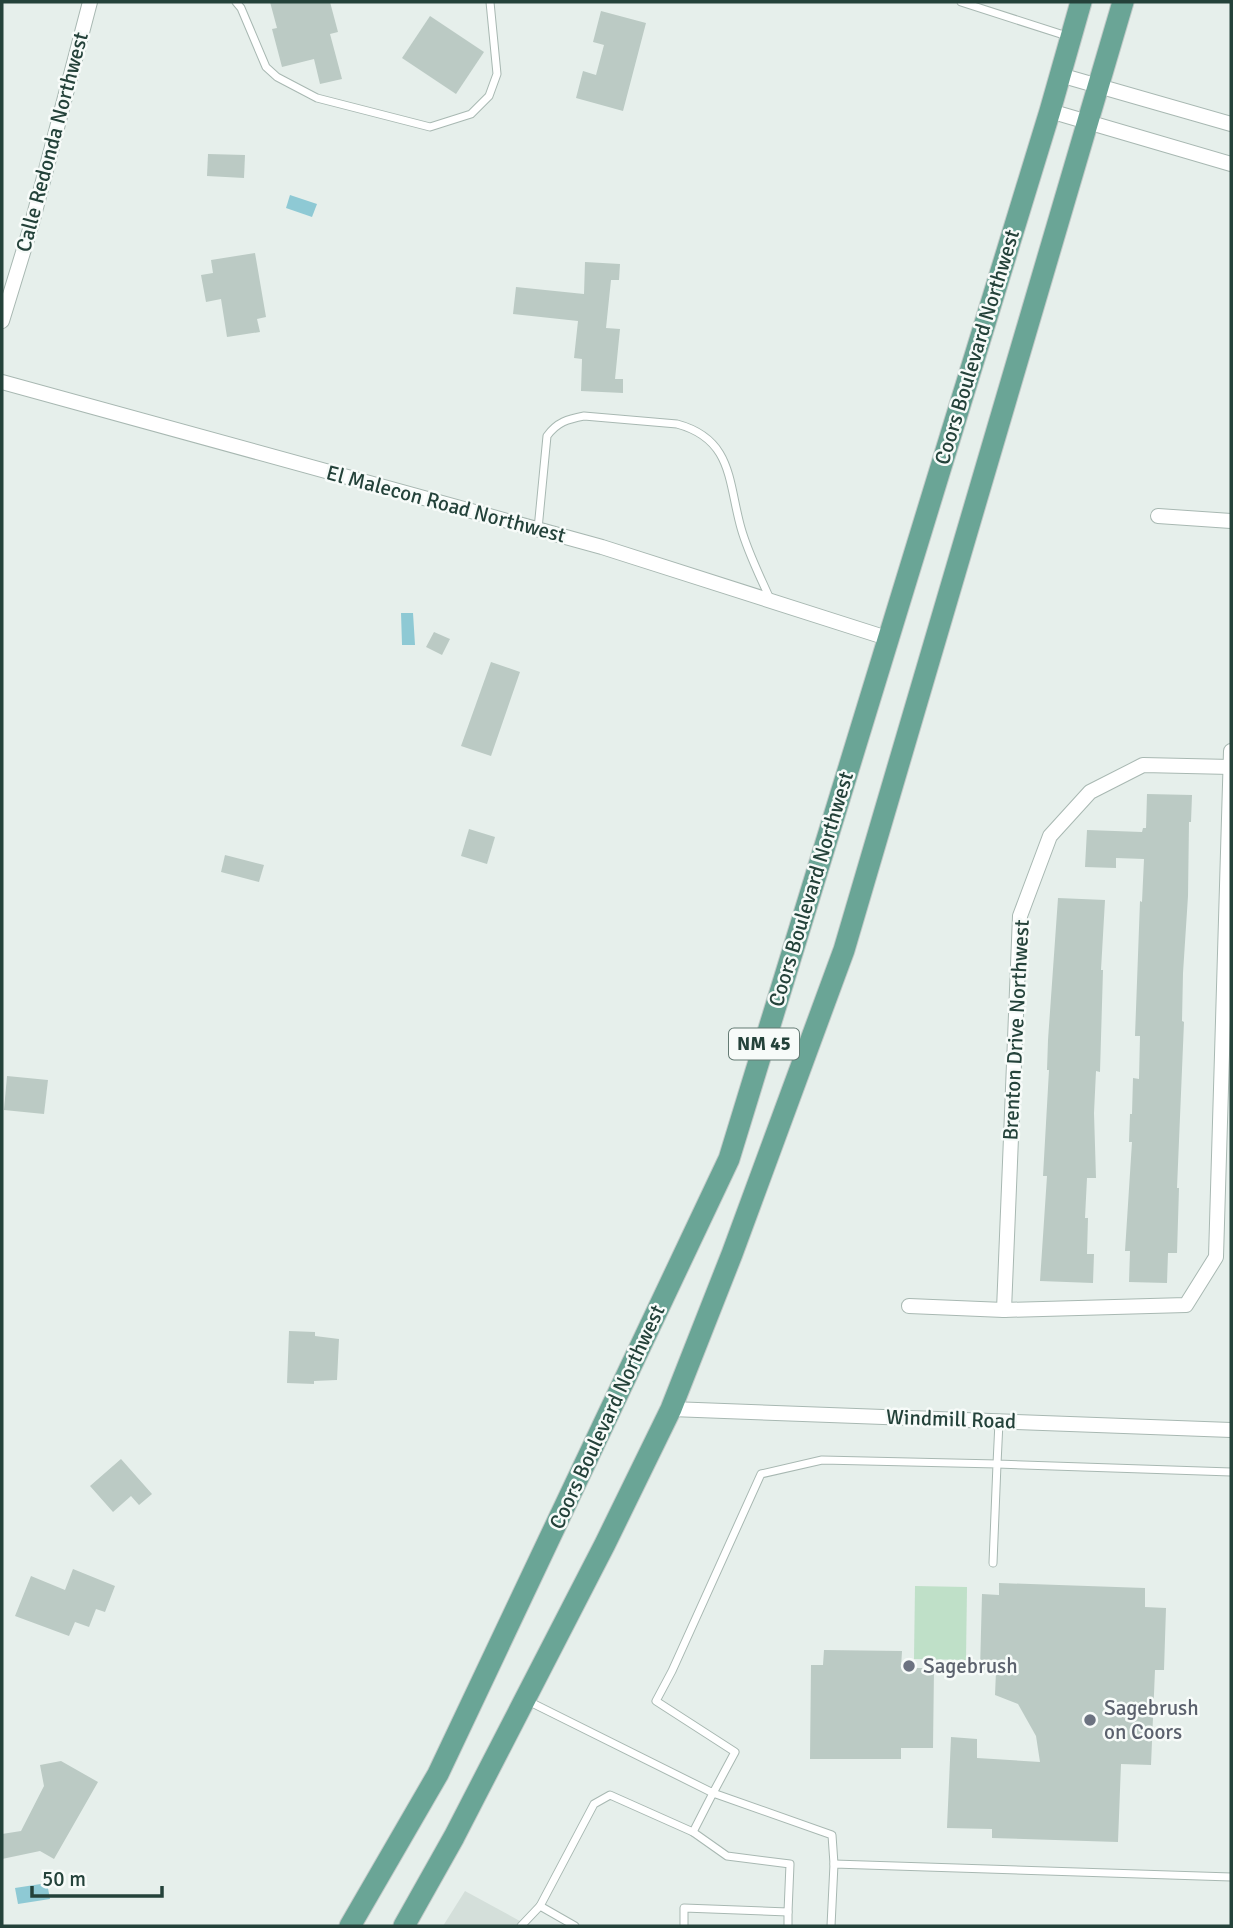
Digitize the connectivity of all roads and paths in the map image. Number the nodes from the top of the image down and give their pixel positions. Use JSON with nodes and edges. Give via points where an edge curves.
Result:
{"nodes":[{"id":1,"x":90,"y":2,"type":"edge"},
{"id":2,"x":236,"y":2,"type":"edge"},
{"id":3,"x":490,"y":2,"type":"edge"},
{"id":4,"x":961,"y":2,"type":"edge"},
{"id":5,"x":1081,"y":2,"type":"edge"},
{"id":6,"x":1123,"y":2,"type":"edge"},
{"id":7,"x":1071,"y":37,"type":"junction"},
{"id":8,"x":1060,"y":75,"type":"junction"},
{"id":9,"x":1099,"y":86,"type":"junction"},
{"id":10,"x":1050,"y":111,"type":"junction"},
{"id":11,"x":1088,"y":122,"type":"junction"},
{"id":12,"x":1231,"y":124,"type":"edge"},
{"id":13,"x":1231,"y":164,"type":"edge"},
{"id":14,"x":2,"y":321,"type":"edge"},
{"id":15,"x":2,"y":382,"type":"edge"},
{"id":16,"x":1158,"y":516,"type":"dead end"},
{"id":17,"x":1231,"y":521,"type":"edge"},
{"id":18,"x":538,"y":529,"type":"junction"},
{"id":19,"x":770,"y":601,"type":"junction"},
{"id":20,"x":887,"y":638,"type":"junction"},
{"id":21,"x":1231,"y":751,"type":"edge"},
{"id":22,"x":1231,"y":767,"type":"edge"},
{"id":23,"x":909,"y":1306,"type":"dead end"},
{"id":24,"x":1004,"y":1310,"type":"junction"},
{"id":25,"x":671,"y":1409,"type":"junction"},
{"id":26,"x":999,"y":1421,"type":"junction"},
{"id":27,"x":1231,"y":1430,"type":"edge"},
{"id":28,"x":997,"y":1464,"type":"junction"},
{"id":29,"x":1231,"y":1472,"type":"edge"},
{"id":30,"x":993,"y":1563,"type":"dead end"},
{"id":31,"x":525,"y":1699,"type":"junction"},
{"id":32,"x":713,"y":1793,"type":"junction"},
{"id":33,"x":693,"y":1832,"type":"junction"},
{"id":34,"x":834,"y":1864,"type":"junction"},
{"id":35,"x":1231,"y":1877,"type":"edge"},
{"id":36,"x":540,"y":1906,"type":"junction"},
{"id":37,"x":788,"y":1912,"type":"junction"},
{"id":38,"x":350,"y":1926,"type":"edge"},
{"id":39,"x":404,"y":1926,"type":"edge"},
{"id":40,"x":522,"y":1926,"type":"edge"},
{"id":41,"x":575,"y":1926,"type":"edge"},
{"id":42,"x":684,"y":1926,"type":"edge"},
{"id":43,"x":788,"y":1926,"type":"edge"},
{"id":44,"x":831,"y":1926,"type":"edge"}],
"edges":[{"from":1,"to":14,"type":"street","name":"Calle Redonda Northwest"},
{"from":2,"to":3,"type":"lane","via":[[266,67],[277,77],[317,98],[430,127],[471,114],[489,96],[497,74]]},
{"from":4,"to":7,"type":"lane"},
{"from":5,"to":7,"type":"main road","name":"Coors Boulevard Northwest","number":"NM 45"},
{"from":6,"to":9,"type":"main road","name":"Coors Boulevard Northwest","number":"NM 45"},
{"from":7,"to":8,"type":"main road","name":"Coors Boulevard Northwest","number":"NM 45"},
{"from":8,"to":9,"type":"street"},
{"from":8,"to":10,"type":"main road","name":"Coors Boulevard Northwest","number":"NM 45"},
{"from":9,"to":11,"type":"main road","name":"Coors Boulevard Northwest","number":"NM 45"},
{"from":9,"to":12,"type":"street"},
{"from":10,"to":11,"type":"street"},
{"from":10,"to":20,"type":"main road","name":"Coors Boulevard Northwest","number":"NM 45"},
{"from":11,"to":13,"type":"street"},
{"from":11,"to":25,"type":"main road","name":"Coors Boulevard Northwest","number":"NM 45","via":[[844,950]]},
{"from":15,"to":18,"type":"street","name":"El Malecon Road Northwest"},
{"from":16,"to":17,"type":"street"},
{"from":18,"to":19,"type":"street","name":"El Malecon Road Northwest"},
{"from":18,"to":19,"type":"lane","via":[[547,436],[554,426],[584,416],[691,428],[711,442],[726,462],[745,542]]},
{"from":19,"to":20,"type":"street","name":"El Malecon Road Northwest"},
{"from":20,"to":38,"type":"main road","name":"Coors Boulevard Northwest","number":"NM 45","via":[[729,1159],[438,1774]]},
{"from":21,"to":22,"type":"street"},
{"from":22,"to":24,"type":"street","name":"Brenton Drive Northwest","via":[[1143,765],[1090,792],[1050,836],[1020,916]]},
{"from":22,"to":24,"type":"street","via":[[1216,1257],[1186,1306]]},
{"from":23,"to":24,"type":"street"},
{"from":25,"to":26,"type":"street","name":"Windmill Road"},
{"from":25,"to":31,"type":"main road","name":"Coors Boulevard Northwest","number":"NM 45"},
{"from":26,"to":27,"type":"street","name":"Windmill Road"},
{"from":26,"to":28,"type":"lane"},
{"from":28,"to":29,"type":"lane"},
{"from":28,"to":30,"type":"lane"},
{"from":28,"to":32,"type":"lane","via":[[822,1460],[761,1474],[656,1701],[735,1752]]},
{"from":31,"to":32,"type":"lane"},
{"from":31,"to":39,"type":"main road","name":"Coors Boulevard Northwest","number":"NM 45"},
{"from":32,"to":33,"type":"lane"},
{"from":32,"to":34,"type":"lane","via":[[832,1835]]},
{"from":33,"to":36,"type":"lane","via":[[610,1795],[594,1804]]},
{"from":33,"to":37,"type":"lane","via":[[727,1856],[790,1864]]},
{"from":34,"to":35,"type":"lane"},
{"from":34,"to":44,"type":"lane"},
{"from":36,"to":40,"type":"lane"},
{"from":36,"to":41,"type":"lane"},
{"from":37,"to":42,"type":"lane","via":[[684,1908]]},
{"from":37,"to":43,"type":"lane"}]}
